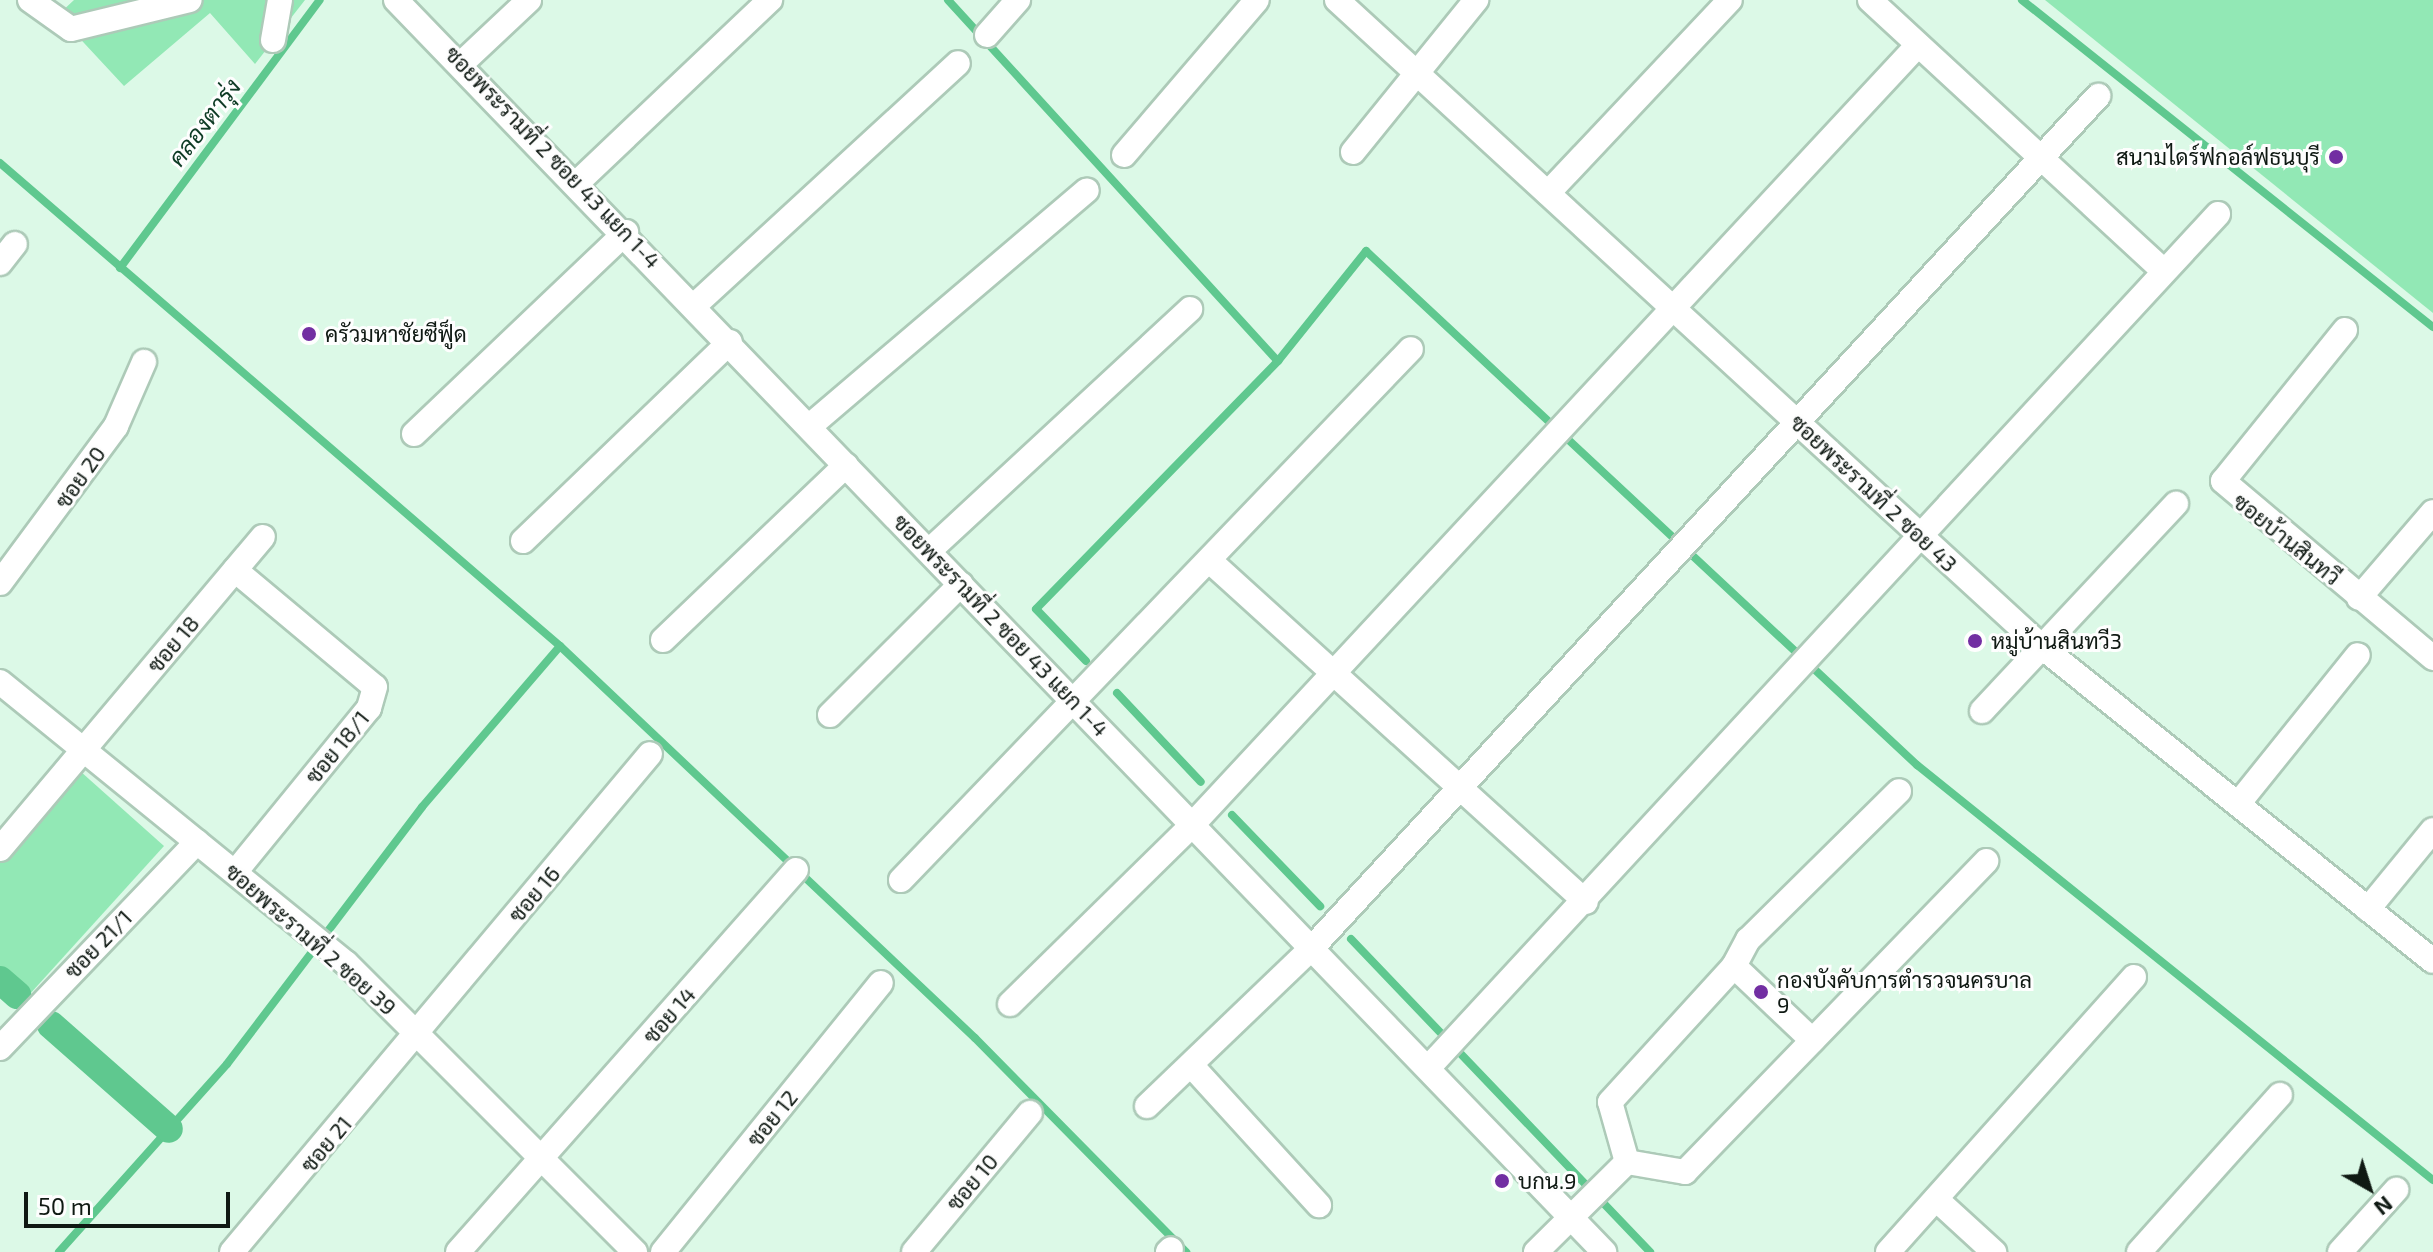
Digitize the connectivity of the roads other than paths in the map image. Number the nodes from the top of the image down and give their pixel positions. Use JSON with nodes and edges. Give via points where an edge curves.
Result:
{"nodes":[{"id":1,"x":30,"y":0,"type":"edge"},
{"id":2,"x":190,"y":0,"type":"edge"},
{"id":3,"x":280,"y":0,"type":"edge"},
{"id":4,"x":396,"y":0,"type":"edge"},
{"id":5,"x":529,"y":0,"type":"edge"},
{"id":6,"x":770,"y":0,"type":"edge"},
{"id":7,"x":1018,"y":0,"type":"edge"},
{"id":8,"x":1257,"y":0,"type":"edge"},
{"id":9,"x":1337,"y":0,"type":"edge"},
{"id":10,"x":1476,"y":0,"type":"edge"},
{"id":11,"x":1730,"y":0,"type":"edge"},
{"id":12,"x":1870,"y":0,"type":"edge"},
{"id":13,"x":987,"y":35,"type":"dead end"},
{"id":14,"x":273,"y":40,"type":"dead end"},
{"id":15,"x":1918,"y":45,"type":"junction"},
{"id":16,"x":462,"y":63,"type":"junction"},
{"id":17,"x":958,"y":63,"type":"dead end"},
{"id":18,"x":1414,"y":70,"type":"junction"},
{"id":19,"x":2098,"y":96,"type":"dead end"},
{"id":20,"x":1353,"y":152,"type":"dead end"},
{"id":21,"x":1124,"y":155,"type":"dead end"},
{"id":22,"x":2042,"y":159,"type":"junction"},
{"id":23,"x":578,"y":182,"type":"junction"},
{"id":24,"x":1087,"y":190,"type":"dead end"},
{"id":25,"x":1548,"y":193,"type":"junction"},
{"id":26,"x":2218,"y":214,"type":"dead end"},
{"id":27,"x":626,"y":232,"type":"junction"},
{"id":28,"x":2163,"y":270,"type":"junction"},
{"id":29,"x":695,"y":305,"type":"junction"},
{"id":30,"x":1190,"y":309,"type":"dead end"},
{"id":31,"x":1673,"y":309,"type":"junction"},
{"id":32,"x":2345,"y":330,"type":"dead end"},
{"id":33,"x":730,"y":342,"type":"junction"},
{"id":34,"x":1411,"y":349,"type":"dead end"},
{"id":35,"x":144,"y":362,"type":"dead end"},
{"id":36,"x":1795,"y":420,"type":"junction"},
{"id":37,"x":811,"y":425,"type":"junction"},
{"id":38,"x":414,"y":434,"type":"dead end"},
{"id":39,"x":846,"y":465,"type":"junction"},
{"id":40,"x":2176,"y":504,"type":"dead end"},
{"id":41,"x":2433,"y":512,"type":"edge"},
{"id":42,"x":263,"y":537,"type":"dead end"},
{"id":43,"x":1921,"y":537,"type":"junction"},
{"id":44,"x":523,"y":541,"type":"dead end"},
{"id":45,"x":929,"y":551,"type":"junction"},
{"id":46,"x":1211,"y":562,"type":"junction"},
{"id":47,"x":235,"y":570,"type":"junction"},
{"id":48,"x":0,"y":583,"type":"edge"},
{"id":49,"x":961,"y":584,"type":"junction"},
{"id":50,"x":2359,"y":598,"type":"junction"},
{"id":51,"x":663,"y":640,"type":"dead end"},
{"id":52,"x":2042,"y":647,"type":"junction"},
{"id":53,"x":2358,"y":655,"type":"dead end"},
{"id":54,"x":2433,"y":658,"type":"edge"},
{"id":55,"x":1336,"y":672,"type":"junction"},
{"id":56,"x":0,"y":682,"type":"edge"},
{"id":57,"x":1076,"y":704,"type":"junction"},
{"id":58,"x":1982,"y":711,"type":"dead end"},
{"id":59,"x":830,"y":715,"type":"dead end"},
{"id":60,"x":83,"y":752,"type":"junction"},
{"id":61,"x":650,"y":754,"type":"dead end"},
{"id":62,"x":1458,"y":789,"type":"junction"},
{"id":63,"x":1899,"y":791,"type":"dead end"},
{"id":64,"x":2238,"y":804,"type":"junction"},
{"id":65,"x":1193,"y":824,"type":"junction"},
{"id":66,"x":2433,"y":830,"type":"edge"},
{"id":67,"x":197,"y":842,"type":"junction"},
{"id":68,"x":0,"y":849,"type":"edge"},
{"id":69,"x":1986,"y":861,"type":"dead end"},
{"id":70,"x":796,"y":870,"type":"dead end"},
{"id":71,"x":236,"y":871,"type":"junction"},
{"id":72,"x":901,"y":880,"type":"dead end"},
{"id":73,"x":1586,"y":902,"type":"junction"},
{"id":74,"x":2368,"y":909,"type":"junction"},
{"id":75,"x":1311,"y":949,"type":"junction"},
{"id":76,"x":2433,"y":961,"type":"edge"},
{"id":77,"x":1734,"y":966,"type":"junction"},
{"id":78,"x":2134,"y":977,"type":"dead end"},
{"id":79,"x":881,"y":983,"type":"dead end"},
{"id":80,"x":1010,"y":1004,"type":"dead end"},
{"id":81,"x":417,"y":1034,"type":"junction"},
{"id":82,"x":1812,"y":1040,"type":"junction"},
{"id":83,"x":0,"y":1048,"type":"edge"},
{"id":84,"x":1191,"y":1065,"type":"junction"},
{"id":85,"x":1429,"y":1067,"type":"junction"},
{"id":86,"x":2280,"y":1095,"type":"dead end"},
{"id":87,"x":1147,"y":1106,"type":"dead end"},
{"id":88,"x":1030,"y":1113,"type":"dead end"},
{"id":89,"x":543,"y":1160,"type":"junction"},
{"id":90,"x":1627,"y":1162,"type":"junction"},
{"id":91,"x":2396,"y":1190,"type":"dead end"},
{"id":92,"x":1936,"y":1199,"type":"junction"},
{"id":93,"x":1319,"y":1205,"type":"dead end"},
{"id":94,"x":1568,"y":1218,"type":"junction"},
{"id":95,"x":232,"y":1252,"type":"edge"},
{"id":96,"x":458,"y":1252,"type":"edge"},
{"id":97,"x":635,"y":1252,"type":"edge"},
{"id":98,"x":663,"y":1252,"type":"edge"},
{"id":99,"x":914,"y":1252,"type":"edge"},
{"id":100,"x":1536,"y":1252,"type":"edge"},
{"id":101,"x":1604,"y":1252,"type":"edge"},
{"id":102,"x":1888,"y":1252,"type":"edge"},
{"id":103,"x":1994,"y":1252,"type":"edge"},
{"id":104,"x":2139,"y":1252,"type":"edge"},
{"id":105,"x":2340,"y":1252,"type":"edge"}],
"edges":[{"from":1,"to":2,"type":"street","via":[[71,29]]},
{"from":3,"to":14,"type":"street"},
{"from":4,"to":16,"type":"street","name":"ซอยพระรามที่ 2 ซอย 43 แยก 1-4"},
{"from":5,"to":16,"type":"street"},
{"from":6,"to":23,"type":"street"},
{"from":7,"to":13,"type":"street"},
{"from":8,"to":21,"type":"street"},
{"from":9,"to":18,"type":"street","name":"ซอยพระรามที่ 2 ซอย 43"},
{"from":10,"to":18,"type":"street"},
{"from":11,"to":25,"type":"street"},
{"from":12,"to":15,"type":"street"},
{"from":15,"to":22,"type":"street"},
{"from":15,"to":31,"type":"street"},
{"from":16,"to":23,"type":"street","name":"ซอยพระรามที่ 2 ซอย 43 แยก 1-4"},
{"from":17,"to":29,"type":"street"},
{"from":18,"to":20,"type":"street"},
{"from":18,"to":25,"type":"street","name":"ซอยพระรามที่ 2 ซอย 43"},
{"from":19,"to":22,"type":"street"},
{"from":22,"to":28,"type":"street"},
{"from":22,"to":36,"type":"street"},
{"from":23,"to":27,"type":"street","name":"ซอยพระรามที่ 2 ซอย 43 แยก 1-4"},
{"from":24,"to":37,"type":"street"},
{"from":25,"to":31,"type":"street","name":"ซอยพระรามที่ 2 ซอย 43"},
{"from":26,"to":28,"type":"street"},
{"from":27,"to":29,"type":"street","name":"ซอยพระรามที่ 2 ซอย 43 แยก 1-4"},
{"from":27,"to":38,"type":"street"},
{"from":28,"to":43,"type":"street"},
{"from":29,"to":33,"type":"street","name":"ซอยพระรามที่ 2 ซอย 43 แยก 1-4"},
{"from":30,"to":45,"type":"street"},
{"from":31,"to":36,"type":"street","name":"ซอยพระรามที่ 2 ซอย 43"},
{"from":31,"to":55,"type":"street"},
{"from":32,"to":50,"type":"street","name":"ซอยบ้านสินทวี","via":[[2223,481]]},
{"from":33,"to":37,"type":"street","name":"ซอยพระรามที่ 2 ซอย 43 แยก 1-4"},
{"from":33,"to":44,"type":"street"},
{"from":34,"to":46,"type":"street"},
{"from":35,"to":48,"type":"street","name":"ซอย 20","via":[[116,426]]},
{"from":36,"to":43,"type":"street","name":"ซอยพระรามที่ 2 ซอย 43"},
{"from":36,"to":62,"type":"street","via":[[1672,562]]},
{"from":37,"to":39,"type":"street","name":"ซอยพระรามที่ 2 ซอย 43 แยก 1-4"},
{"from":39,"to":45,"type":"street","name":"ซอยพระรามที่ 2 ซอย 43 แยก 1-4"},
{"from":39,"to":51,"type":"street"},
{"from":40,"to":52,"type":"street"},
{"from":41,"to":50,"type":"street"},
{"from":42,"to":47,"type":"street","name":"ซอย 18"},
{"from":43,"to":52,"type":"street","name":"ซอยพระรามที่ 2 ซอย 43"},
{"from":43,"to":73,"type":"street"},
{"from":45,"to":49,"type":"street","name":"ซอยพระรามที่ 2 ซอย 43 แยก 1-4"},
{"from":46,"to":55,"type":"street"},
{"from":46,"to":57,"type":"street"},
{"from":47,"to":60,"type":"street","name":"ซอย 18"},
{"from":47,"to":71,"type":"street","name":"ซอย 18/1","via":[[375,687],[369,708]]},
{"from":49,"to":57,"type":"street","name":"ซอยพระรามที่ 2 ซอย 43 แยก 1-4"},
{"from":49,"to":59,"type":"street"},
{"from":50,"to":54,"type":"street","name":"ซอยบ้านสินทวี"},
{"from":52,"to":58,"type":"street"},
{"from":52,"to":64,"type":"street","name":"ซอยพระรามที่ 2 ซอย 43"},
{"from":53,"to":64,"type":"street"},
{"from":55,"to":62,"type":"street"},
{"from":55,"to":65,"type":"street"},
{"from":56,"to":60,"type":"street","name":"ซอยพระรามที่ 2 ซอย 39"},
{"from":57,"to":65,"type":"street","name":"ซอยพระรามที่ 2 ซอย 43 แยก 1-4"},
{"from":57,"to":72,"type":"street"},
{"from":60,"to":67,"type":"street","name":"ซอยพระรามที่ 2 ซอย 39"},
{"from":60,"to":68,"type":"street","name":"ซอย 18"},
{"from":61,"to":81,"type":"street","name":"ซอย 16"},
{"from":62,"to":73,"type":"street"},
{"from":62,"to":75,"type":"street"},
{"from":63,"to":77,"type":"street","via":[[1748,940]]},
{"from":64,"to":74,"type":"street","name":"ซอยพระรามที่ 2 ซอย 43"},
{"from":65,"to":75,"type":"street","name":"ซอยพระรามที่ 2 ซอย 43 แยก 1-4"},
{"from":65,"to":80,"type":"street"},
{"from":66,"to":74,"type":"street"},
{"from":67,"to":71,"type":"street","name":"ซอยพระรามที่ 2 ซอย 39"},
{"from":67,"to":83,"type":"street","name":"ซอย 21/1"},
{"from":69,"to":82,"type":"street"},
{"from":70,"to":89,"type":"street","name":"ซอย 14"},
{"from":71,"to":81,"type":"street","name":"ซอยพระรามที่ 2 ซอย 39","via":[[346,963]]},
{"from":73,"to":85,"type":"street"},
{"from":74,"to":76,"type":"street","name":"ซอยพระรามที่ 2 ซอย 43"},
{"from":75,"to":84,"type":"street"},
{"from":75,"to":85,"type":"street","name":"ซอยพระรามที่ 2 ซอย 43 แยก 1-4"},
{"from":77,"to":82,"type":"street"},
{"from":77,"to":90,"type":"street","via":[[1610,1102]]},
{"from":78,"to":92,"type":"street"},
{"from":79,"to":98,"type":"street","name":"ซอย 12"},
{"from":81,"to":89,"type":"street","name":"ซอยพระรามที่ 2 ซอย 39"},
{"from":81,"to":95,"type":"street","name":"ซอย 21"},
{"from":82,"to":90,"type":"street","via":[[1685,1172]]},
{"from":84,"to":87,"type":"street"},
{"from":84,"to":93,"type":"street"},
{"from":85,"to":94,"type":"street","name":"ซอยพระรามที่ 2 ซอย 43 แยก 1-4"},
{"from":86,"to":104,"type":"street"},
{"from":88,"to":99,"type":"street","name":"ซอย 10"},
{"from":89,"to":96,"type":"street","name":"ซอย 14"},
{"from":89,"to":97,"type":"street","name":"ซอยพระรามที่ 2 ซอย 39"},
{"from":90,"to":94,"type":"street"},
{"from":91,"to":105,"type":"street"},
{"from":92,"to":102,"type":"street"},
{"from":92,"to":103,"type":"street"},
{"from":94,"to":100,"type":"street"},
{"from":94,"to":101,"type":"street","name":"ซอยพระรามที่ 2 ซอย 43 แยก 1-4"}]}
